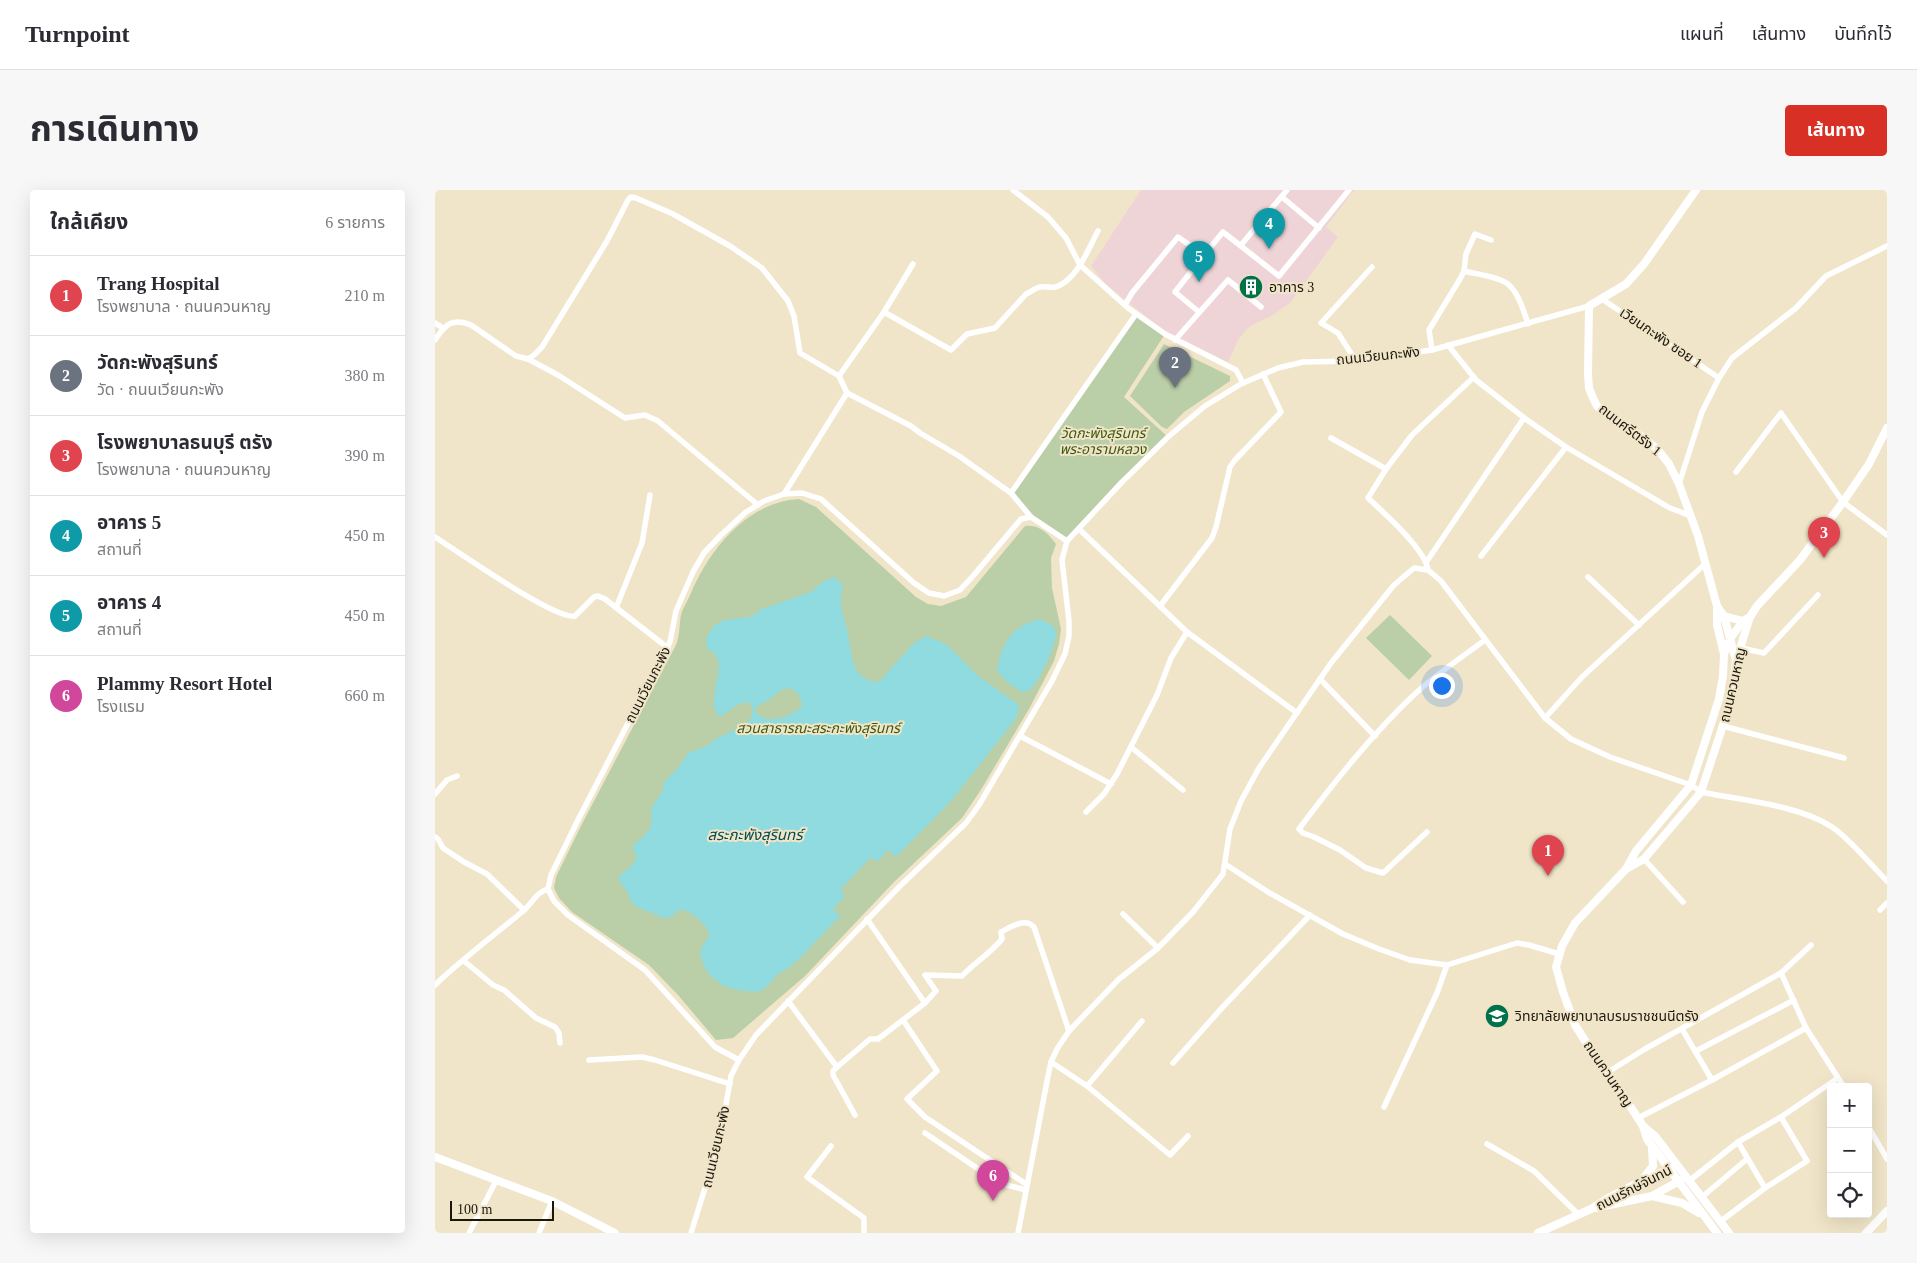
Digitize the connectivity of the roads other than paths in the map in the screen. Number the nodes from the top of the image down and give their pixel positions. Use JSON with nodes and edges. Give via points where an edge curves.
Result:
{"nodes":[{"id":1,"x":1013,"y":190,"type":"edge"},
{"id":2,"x":1287,"y":190,"type":"edge"},
{"id":3,"x":1349,"y":190,"type":"edge"},
{"id":4,"x":1696,"y":190,"type":"edge"},
{"id":5,"x":1282,"y":197,"type":"junction"},
{"id":6,"x":1319,"y":228,"type":"junction"},
{"id":7,"x":1098,"y":231,"type":"dead end"},
{"id":8,"x":1491,"y":240,"type":"dead end"},
{"id":9,"x":1241,"y":245,"type":"junction"},
{"id":10,"x":1887,"y":246,"type":"edge"},
{"id":11,"x":1204,"y":255,"type":"junction"},
{"id":12,"x":913,"y":264,"type":"dead end"},
{"id":13,"x":1080,"y":265,"type":"junction"},
{"id":14,"x":1372,"y":268,"type":"dead end"},
{"id":15,"x":1463,"y":271,"type":"junction"},
{"id":16,"x":1602,"y":299,"type":"junction"},
{"id":17,"x":1125,"y":305,"type":"junction"},
{"id":18,"x":1589,"y":306,"type":"junction"},
{"id":19,"x":1261,"y":307,"type":"dead end"},
{"id":20,"x":884,"y":312,"type":"junction"},
{"id":21,"x":1199,"y":312,"type":"junction"},
{"id":22,"x":1136,"y":314,"type":"junction"},
{"id":23,"x":435,"y":322,"type":"edge"},
{"id":24,"x":1528,"y":324,"type":"junction"},
{"id":25,"x":443,"y":328,"type":"junction"},
{"id":26,"x":435,"y":340,"type":"edge"},
{"id":27,"x":1175,"y":340,"type":"junction"},
{"id":28,"x":1448,"y":345,"type":"junction"},
{"id":29,"x":1433,"y":350,"type":"junction"},
{"id":30,"x":528,"y":359,"type":"junction"},
{"id":31,"x":1356,"y":361,"type":"junction"},
{"id":32,"x":1263,"y":374,"type":"junction"},
{"id":33,"x":839,"y":376,"type":"junction"},
{"id":34,"x":1474,"y":377,"type":"junction"},
{"id":35,"x":1719,"y":378,"type":"junction"},
{"id":36,"x":1243,"y":383,"type":"junction"},
{"id":37,"x":847,"y":393,"type":"junction"},
{"id":38,"x":1524,"y":418,"type":"junction"},
{"id":39,"x":1887,"y":428,"type":"edge"},
{"id":40,"x":1331,"y":438,"type":"dead end"},
{"id":41,"x":1566,"y":447,"type":"junction"},
{"id":42,"x":1386,"y":469,"type":"junction"},
{"id":43,"x":1736,"y":472,"type":"dead end"},
{"id":44,"x":1679,"y":484,"type":"junction"},
{"id":45,"x":1011,"y":493,"type":"junction"},
{"id":46,"x":784,"y":494,"type":"junction"},
{"id":47,"x":650,"y":495,"type":"dead end"},
{"id":48,"x":1843,"y":502,"type":"junction"},
{"id":49,"x":758,"y":504,"type":"junction"},
{"id":50,"x":1691,"y":516,"type":"junction"},
{"id":51,"x":1031,"y":517,"type":"junction"},
{"id":52,"x":1079,"y":529,"type":"junction"},
{"id":53,"x":1887,"y":535,"type":"edge"},
{"id":54,"x":435,"y":536,"type":"edge"},
{"id":55,"x":1067,"y":541,"type":"junction"},
{"id":56,"x":1481,"y":556,"type":"dead end"},
{"id":57,"x":1427,"y":561,"type":"junction"},
{"id":58,"x":1705,"y":564,"type":"junction"},
{"id":59,"x":1428,"y":570,"type":"junction"},
{"id":60,"x":1588,"y":577,"type":"dead end"},
{"id":61,"x":1818,"y":595,"type":"dead end"},
{"id":62,"x":1160,"y":606,"type":"junction"},
{"id":63,"x":1717,"y":606,"type":"junction"},
{"id":64,"x":616,"y":608,"type":"junction"},
{"id":65,"x":1724,"y":616,"type":"junction"},
{"id":66,"x":1746,"y":619,"type":"junction"},
{"id":67,"x":1639,"y":625,"type":"junction"},
{"id":68,"x":1187,"y":632,"type":"junction"},
{"id":69,"x":1730,"y":639,"type":"junction"},
{"id":70,"x":1485,"y":640,"type":"junction"},
{"id":71,"x":668,"y":648,"type":"junction"},
{"id":72,"x":1741,"y":648,"type":"junction"},
{"id":73,"x":1724,"y":654,"type":"junction"},
{"id":74,"x":1736,"y":661,"type":"junction"},
{"id":75,"x":1320,"y":679,"type":"junction"},
{"id":76,"x":1297,"y":713,"type":"junction"},
{"id":77,"x":1545,"y":718,"type":"junction"},
{"id":78,"x":1723,"y":726,"type":"junction"},
{"id":79,"x":1020,"y":736,"type":"junction"},
{"id":80,"x":1375,"y":736,"type":"junction"},
{"id":81,"x":1131,"y":747,"type":"junction"},
{"id":82,"x":1844,"y":758,"type":"dead end"},
{"id":83,"x":457,"y":776,"type":"dead end"},
{"id":84,"x":1111,"y":784,"type":"junction"},
{"id":85,"x":1691,"y":785,"type":"junction"},
{"id":86,"x":1183,"y":790,"type":"dead end"},
{"id":87,"x":1701,"y":792,"type":"junction"},
{"id":88,"x":435,"y":794,"type":"edge"},
{"id":89,"x":1086,"y":812,"type":"dead end"},
{"id":90,"x":1427,"y":832,"type":"dead end"},
{"id":91,"x":435,"y":836,"type":"edge"},
{"id":92,"x":1644,"y":859,"type":"junction"},
{"id":93,"x":1225,"y":864,"type":"junction"},
{"id":94,"x":1626,"y":869,"type":"junction"},
{"id":95,"x":1887,"y":881,"type":"edge"},
{"id":96,"x":548,"y":889,"type":"junction"},
{"id":97,"x":1683,"y":902,"type":"dead end"},
{"id":98,"x":1887,"y":904,"type":"edge"},
{"id":99,"x":524,"y":910,"type":"junction"},
{"id":100,"x":1880,"y":910,"type":"dead end"},
{"id":101,"x":1123,"y":914,"type":"dead end"},
{"id":102,"x":1309,"y":915,"type":"junction"},
{"id":103,"x":867,"y":919,"type":"junction"},
{"id":104,"x":1811,"y":945,"type":"dead end"},
{"id":105,"x":1158,"y":948,"type":"junction"},
{"id":106,"x":1559,"y":954,"type":"junction"},
{"id":107,"x":464,"y":961,"type":"junction"},
{"id":108,"x":1447,"y":965,"type":"junction"},
{"id":109,"x":1781,"y":973,"type":"junction"},
{"id":110,"x":436,"y":984,"type":"edge"},
{"id":111,"x":1794,"y":1000,"type":"junction"},
{"id":112,"x":788,"y":1001,"type":"junction"},
{"id":113,"x":925,"y":1003,"type":"junction"},
{"id":114,"x":903,"y":1020,"type":"junction"},
{"id":115,"x":1142,"y":1021,"type":"dead end"},
{"id":116,"x":1806,"y":1028,"type":"junction"},
{"id":117,"x":1682,"y":1029,"type":"junction"},
{"id":118,"x":1069,"y":1032,"type":"junction"},
{"id":119,"x":560,"y":1043,"type":"dead end"},
{"id":120,"x":1696,"y":1051,"type":"junction"},
{"id":121,"x":589,"y":1060,"type":"dead end"},
{"id":122,"x":739,"y":1060,"type":"junction"},
{"id":123,"x":1051,"y":1062,"type":"junction"},
{"id":124,"x":1173,"y":1063,"type":"dead end"},
{"id":125,"x":837,"y":1067,"type":"junction"},
{"id":126,"x":1608,"y":1072,"type":"junction"},
{"id":127,"x":1838,"y":1078,"type":"junction"},
{"id":128,"x":1712,"y":1080,"type":"junction"},
{"id":129,"x":1841,"y":1083,"type":"edge"},
{"id":130,"x":730,"y":1084,"type":"junction"},
{"id":131,"x":1087,"y":1086,"type":"junction"},
{"id":132,"x":1384,"y":1107,"type":"dead end"},
{"id":133,"x":855,"y":1115,"type":"dead end"},
{"id":134,"x":1781,"y":1117,"type":"junction"},
{"id":135,"x":1638,"y":1118,"type":"junction"},
{"id":136,"x":1643,"y":1126,"type":"junction"},
{"id":137,"x":1869,"y":1128,"type":"edge"},
{"id":138,"x":925,"y":1133,"type":"dead end"},
{"id":139,"x":1188,"y":1136,"type":"dead end"},
{"id":140,"x":1738,"y":1142,"type":"junction"},
{"id":141,"x":1487,"y":1144,"type":"dead end"},
{"id":142,"x":831,"y":1146,"type":"dead end"},
{"id":143,"x":1652,"y":1147,"type":"junction"},
{"id":144,"x":435,"y":1157,"type":"edge"},
{"id":145,"x":1747,"y":1159,"type":"junction"},
{"id":146,"x":1887,"y":1159,"type":"edge"},
{"id":147,"x":1677,"y":1166,"type":"junction"},
{"id":148,"x":1669,"y":1170,"type":"junction"},
{"id":149,"x":1687,"y":1179,"type":"junction"},
{"id":150,"x":496,"y":1181,"type":"junction"},
{"id":151,"x":1641,"y":1181,"type":"junction"},
{"id":152,"x":1679,"y":1182,"type":"junction"},
{"id":153,"x":1026,"y":1187,"type":"junction"},
{"id":154,"x":1765,"y":1188,"type":"junction"},
{"id":155,"x":1653,"y":1196,"type":"junction"},
{"id":156,"x":1702,"y":1197,"type":"junction"},
{"id":157,"x":552,"y":1202,"type":"junction"},
{"id":158,"x":1591,"y":1209,"type":"junction"},
{"id":159,"x":1887,"y":1211,"type":"edge"},
{"id":160,"x":1578,"y":1214,"type":"junction"},
{"id":161,"x":1708,"y":1221,"type":"junction"},
{"id":162,"x":1721,"y":1221,"type":"junction"},
{"id":163,"x":694,"y":1232,"type":"edge"},
{"id":164,"x":469,"y":1233,"type":"edge"},
{"id":165,"x":539,"y":1233,"type":"edge"},
{"id":166,"x":615,"y":1233,"type":"edge"},
{"id":167,"x":864,"y":1233,"type":"edge"},
{"id":168,"x":1018,"y":1233,"type":"edge"},
{"id":169,"x":1538,"y":1233,"type":"edge"},
{"id":170,"x":1717,"y":1233,"type":"edge"},
{"id":171,"x":1729,"y":1233,"type":"edge"},
{"id":172,"x":1866,"y":1233,"type":"edge"}],
"edges":[{"from":1,"to":13,"type":"street","via":[[1058,228]]},
{"from":2,"to":5,"type":"street"},
{"from":3,"to":6,"type":"street"},
{"from":4,"to":16,"type":"main road","name":"ถนนเวียนกะพัง","via":[[1645,264],[1626,284]]},
{"from":5,"to":6,"type":"street"},
{"from":5,"to":9,"type":"street"},
{"from":6,"to":9,"type":"street","via":[[1279,276]]},
{"from":7,"to":13,"type":"street"},
{"from":8,"to":15,"type":"street","via":[[1475,234]]},
{"from":9,"to":11,"type":"street","via":[[1223,232]]},
{"from":10,"to":35,"type":"street","via":[[1826,276],[1796,308],[1732,358]]},
{"from":11,"to":17,"type":"street","via":[[1178,237]]},
{"from":11,"to":21,"type":"street","via":[[1175,292]]},
{"from":12,"to":20,"type":"street"},
{"from":13,"to":17,"type":"street"},
{"from":13,"to":20,"type":"street","via":[[1065,282],[1026,294],[995,328],[967,334],[951,350]]},
{"from":14,"to":31,"type":"street","via":[[1321,323],[1338,333]]},
{"from":15,"to":24,"type":"street","via":[[1509,284]]},
{"from":15,"to":29,"type":"street","via":[[1429,330]]},
{"from":16,"to":18,"type":"main road","name":"ถนนเวียนกะพัง"},
{"from":16,"to":35,"type":"street","name":"เวียนกะพัง ซอย 1"},
{"from":17,"to":22,"type":"street"},
{"from":18,"to":24,"type":"street","name":"ถนนเวียนกะพัง"},
{"from":18,"to":44,"type":"main road","name":"ถนนศรีตรัง 1","via":[[1589,388],[1597,406],[1658,450]]},
{"from":19,"to":21,"type":"street","via":[[1227,280]]},
{"from":20,"to":33,"type":"street"},
{"from":21,"to":27,"type":"street"},
{"from":22,"to":27,"type":"street"},
{"from":22,"to":45,"type":"street"},
{"from":23,"to":25,"type":"street"},
{"from":24,"to":28,"type":"street","name":"ถนนเวียนกะพัง"},
{"from":25,"to":26,"type":"street"},
{"from":25,"to":30,"type":"street","via":[[462,322],[471,325],[516,356]]},
{"from":27,"to":36,"type":"street","via":[[1236,370]]},
{"from":28,"to":29,"type":"street","name":"ถนนเวียนกะพัง"},
{"from":28,"to":34,"type":"street"},
{"from":29,"to":31,"type":"street","name":"ถนนเวียนกะพัง"},
{"from":30,"to":33,"type":"street","via":[[542,346],[631,197],[673,214],[730,246],[761,268],[788,301],[795,316],[799,353]]},
{"from":30,"to":49,"type":"street","via":[[625,418],[645,415],[658,421]]},
{"from":31,"to":32,"type":"street","name":"ถนนเวียนกะพัง","via":[[1303,362]]},
{"from":32,"to":36,"type":"street","name":"ถนนเวียนกะพัง"},
{"from":32,"to":62,"type":"street","via":[[1281,412],[1230,467],[1212,538]]},
{"from":33,"to":37,"type":"street"},
{"from":34,"to":38,"type":"street"},
{"from":34,"to":42,"type":"street","via":[[1412,435]]},
{"from":35,"to":44,"type":"street","via":[[1703,412]]},
{"from":36,"to":52,"type":"street","name":"ถนนเวียนกะพัง","via":[[1205,406],[1168,437]]},
{"from":37,"to":45,"type":"street","via":[[911,426]]},
{"from":37,"to":46,"type":"street"},
{"from":38,"to":41,"type":"street"},
{"from":38,"to":57,"type":"street"},
{"from":39,"to":48,"type":"main road","name":"ถนนควนหาญ","via":[[1869,464]]},
{"from":40,"to":42,"type":"street"},
{"from":41,"to":50,"type":"street","via":[[1670,508]]},
{"from":41,"to":56,"type":"street"},
{"from":42,"to":57,"type":"street","via":[[1368,498]]},
{"from":43,"to":48,"type":"street","via":[[1781,413]]},
{"from":44,"to":50,"type":"main road","name":"ถนนศรีตรัง 1"},
{"from":45,"to":51,"type":"street"},
{"from":46,"to":49,"type":"street","name":"ถนนเวียนกะพัง"},
{"from":46,"to":51,"type":"street","name":"ถนนเวียนกะพัง","via":[[802,493],[821,499],[914,583],[929,594],[944,596],[960,590],[1021,519]]},
{"from":47,"to":64,"type":"street","via":[[642,543]]},
{"from":48,"to":53,"type":"street"},
{"from":48,"to":66,"type":"main road","name":"ถนนควนหาญ","via":[[1800,560]]},
{"from":49,"to":71,"type":"street","name":"ถนนเวียนกะพัง","via":[[704,553],[676,611]]},
{"from":50,"to":58,"type":"main road","name":"ถนนศรีตรัง 1"},
{"from":51,"to":55,"type":"street"},
{"from":52,"to":55,"type":"street","name":"ถนนเวียนกะพัง"},
{"from":52,"to":62,"type":"street"},
{"from":54,"to":64,"type":"street","via":[[542,605],[568,616],[575,616],[598,596]]},
{"from":55,"to":79,"type":"street","name":"ถนนเวียนกะพัง","via":[[1061,560],[1069,621],[1065,654]]},
{"from":57,"to":59,"type":"street"},
{"from":58,"to":63,"type":"main road","name":"ถนนศรีตรัง 1"},
{"from":58,"to":67,"type":"street"},
{"from":59,"to":70,"type":"street","via":[[1441,581]]},
{"from":59,"to":75,"type":"street","via":[[1414,568],[1394,585]]},
{"from":60,"to":67,"type":"street"},
{"from":61,"to":72,"type":"street","via":[[1764,653]]},
{"from":62,"to":68,"type":"street"},
{"from":63,"to":65,"type":"main road","name":"ถนนศรีตรัง 1"},
{"from":63,"to":73,"type":"main road","name":"ถนนศรีตรัง 1","via":[[1717,625]]},
{"from":64,"to":71,"type":"street"},
{"from":65,"to":66,"type":"main road"},
{"from":65,"to":69,"type":"main road","name":"ถนนศรีตรัง 1"},
{"from":66,"to":69,"type":"main road","name":"ถนนควนหาญ"},
{"from":66,"to":72,"type":"main road","name":"ถนนควนหาญ"},
{"from":67,"to":77,"type":"street","via":[[1582,677]]},
{"from":68,"to":76,"type":"street"},
{"from":68,"to":81,"type":"street","via":[[1171,658]]},
{"from":69,"to":73,"type":"main road","name":"ถนนควนหาญ"},
{"from":69,"to":74,"type":"main road","name":"ถนนศรีตรัง 1"},
{"from":70,"to":77,"type":"street"},
{"from":70,"to":80,"type":"street","via":[[1418,691]]},
{"from":71,"to":96,"type":"street","name":"ถนนเวียนกะพัง","via":[[578,820],[551,875]]},
{"from":72,"to":74,"type":"main road","name":"ถนนควนหาญ"},
{"from":73,"to":85,"type":"main road","name":"ถนนควนหาญ","via":[[1719,699]]},
{"from":74,"to":78,"type":"main road","name":"ถนนควนหาญ","via":[[1730,704]]},
{"from":75,"to":76,"type":"street"},
{"from":75,"to":80,"type":"street"},
{"from":76,"to":93,"type":"street","via":[[1259,768],[1241,801],[1230,829]]},
{"from":77,"to":85,"type":"street","via":[[1571,739],[1602,754]]},
{"from":78,"to":82,"type":"street"},
{"from":78,"to":87,"type":"main road","name":"ถนนควนหาญ"},
{"from":79,"to":84,"type":"street"},
{"from":79,"to":103,"type":"street","name":"ถนนเวียนกะพัง","via":[[967,823]]},
{"from":80,"to":90,"type":"street","via":[[1343,771],[1299,829],[1366,868],[1383,872]]},
{"from":81,"to":84,"type":"street"},
{"from":81,"to":86,"type":"street"},
{"from":83,"to":88,"type":"street","via":[[447,780]]},
{"from":84,"to":89,"type":"street"},
{"from":85,"to":87,"type":"street"},
{"from":85,"to":94,"type":"main road","name":"ถนนควนหาญ","via":[[1635,851]]},
{"from":87,"to":92,"type":"main road","name":"ถนนควนหาญ"},
{"from":87,"to":95,"type":"street","via":[[1782,808],[1833,827]]},
{"from":91,"to":99,"type":"street","via":[[443,848],[487,874]]},
{"from":92,"to":94,"type":"main road","name":"ถนนควนหาญ"},
{"from":92,"to":97,"type":"street"},
{"from":93,"to":102,"type":"street"},
{"from":93,"to":105,"type":"street","via":[[1223,874],[1193,912]]},
{"from":94,"to":106,"type":"main road","name":"ถนนควนหาญ","via":[[1575,923]]},
{"from":96,"to":99,"type":"street","via":[[541,891]]},
{"from":96,"to":122,"type":"street","via":[[554,901],[568,915],[645,970],[715,1047]]},
{"from":98,"to":100,"type":"street"},
{"from":99,"to":107,"type":"street"},
{"from":101,"to":105,"type":"street"},
{"from":102,"to":108,"type":"street","via":[[1379,949],[1410,960]]},
{"from":102,"to":124,"type":"street"},
{"from":103,"to":112,"type":"street","name":"ถนนเวียนกะพัง"},
{"from":103,"to":113,"type":"street"},
{"from":104,"to":109,"type":"street"},
{"from":105,"to":118,"type":"street","via":[[1119,980]]},
{"from":106,"to":108,"type":"street","via":[[1517,943]]},
{"from":106,"to":126,"type":"main road","name":"ถนนควนหาญ","via":[[1557,967],[1575,1025]]},
{"from":107,"to":110,"type":"street"},
{"from":107,"to":119,"type":"street","via":[[537,1018],[555,1027]]},
{"from":108,"to":132,"type":"street"},
{"from":109,"to":111,"type":"street"},
{"from":109,"to":117,"type":"street"},
{"from":111,"to":116,"type":"street"},
{"from":111,"to":120,"type":"street"},
{"from":112,"to":122,"type":"street","name":"ถนนเวียนกะพัง","via":[[756,1035]]},
{"from":112,"to":125,"type":"street"},
{"from":113,"to":114,"type":"street"},
{"from":113,"to":118,"type":"street","via":[[936,991],[925,975],[962,976],[996,947],[1002,939],[1001,932],[1025,921],[1030,922]]},
{"from":114,"to":125,"type":"street","via":[[878,1038],[871,1039]]},
{"from":114,"to":153,"type":"street","via":[[937,1071],[907,1099],[925,1117]]},
{"from":115,"to":131,"type":"street"},
{"from":116,"to":127,"type":"street"},
{"from":116,"to":128,"type":"street"},
{"from":117,"to":120,"type":"street"},
{"from":117,"to":126,"type":"street"},
{"from":118,"to":123,"type":"street"},
{"from":120,"to":128,"type":"street"},
{"from":121,"to":130,"type":"street","via":[[642,1057]]},
{"from":122,"to":130,"type":"street","name":"ถนนเวียนกะพัง"},
{"from":123,"to":131,"type":"street"},
{"from":123,"to":153,"type":"street"},
{"from":125,"to":133,"type":"street","via":[[833,1075]]},
{"from":126,"to":135,"type":"main road","name":"ถนนควนหาญ"},
{"from":127,"to":129,"type":"street"},
{"from":127,"to":134,"type":"street"},
{"from":128,"to":135,"type":"street"},
{"from":130,"to":163,"type":"street","name":"ถนนเวียนกะพัง","via":[[719,1143]]},
{"from":131,"to":139,"type":"street","via":[[1170,1155]]},
{"from":134,"to":140,"type":"street"},
{"from":134,"to":154,"type":"street","via":[[1807,1162]]},
{"from":135,"to":136,"type":"main road","name":"ถนนควนหาญ"},
{"from":136,"to":143,"type":"main road","name":"ถนนควนหาญ"},
{"from":136,"to":147,"type":"main road","name":"ถนนควนหาญ","via":[[1655,1136]]},
{"from":137,"to":146,"type":"street"},
{"from":138,"to":153,"type":"street","via":[[999,1183]]},
{"from":140,"to":145,"type":"street"},
{"from":140,"to":149,"type":"street"},
{"from":141,"to":160,"type":"street","via":[[1534,1171]]},
{"from":142,"to":167,"type":"street","via":[[807,1176],[864,1218]]},
{"from":143,"to":148,"type":"main road","name":"ถนนควนหาญ"},
{"from":143,"to":151,"type":"main road","via":[[1653,1166]]},
{"from":144,"to":150,"type":"main road"},
{"from":145,"to":154,"type":"street"},
{"from":145,"to":156,"type":"street"},
{"from":147,"to":148,"type":"main road","name":"ถนนรักษ์จันทน์"},
{"from":147,"to":149,"type":"main road","name":"ถนนควนหาญ"},
{"from":148,"to":151,"type":"main road","name":"ถนนรักษ์จันทน์"},
{"from":148,"to":152,"type":"main road","name":"ถนนควนหาญ"},
{"from":149,"to":152,"type":"main road","name":"ถนนรักษ์จันทน์"},
{"from":149,"to":156,"type":"main road","name":"ถนนรักษ์จันทน์"},
{"from":150,"to":157,"type":"main road"},
{"from":150,"to":164,"type":"street"},
{"from":151,"to":158,"type":"main road","name":"ถนนรักษ์จันทน์"},
{"from":152,"to":155,"type":"main road","name":"ถนนรักษ์จันทน์"},
{"from":152,"to":161,"type":"main road","name":"ถนนรักษ์จันทน์"},
{"from":153,"to":168,"type":"street"},
{"from":154,"to":162,"type":"street"},
{"from":155,"to":158,"type":"main road","name":"ถนนรักษ์จันทน์"},
{"from":155,"to":161,"type":"main road","via":[[1682,1203]]},
{"from":156,"to":162,"type":"main road","name":"ถนนรักษ์จันทน์"},
{"from":157,"to":165,"type":"street"},
{"from":157,"to":166,"type":"main road"},
{"from":158,"to":160,"type":"main road"},
{"from":159,"to":172,"type":"main road"},
{"from":160,"to":169,"type":"main road"},
{"from":161,"to":170,"type":"main road","name":"ถนนรักษ์จันทน์"},
{"from":162,"to":171,"type":"main road","name":"ถนนรักษ์จันทน์"}]}
